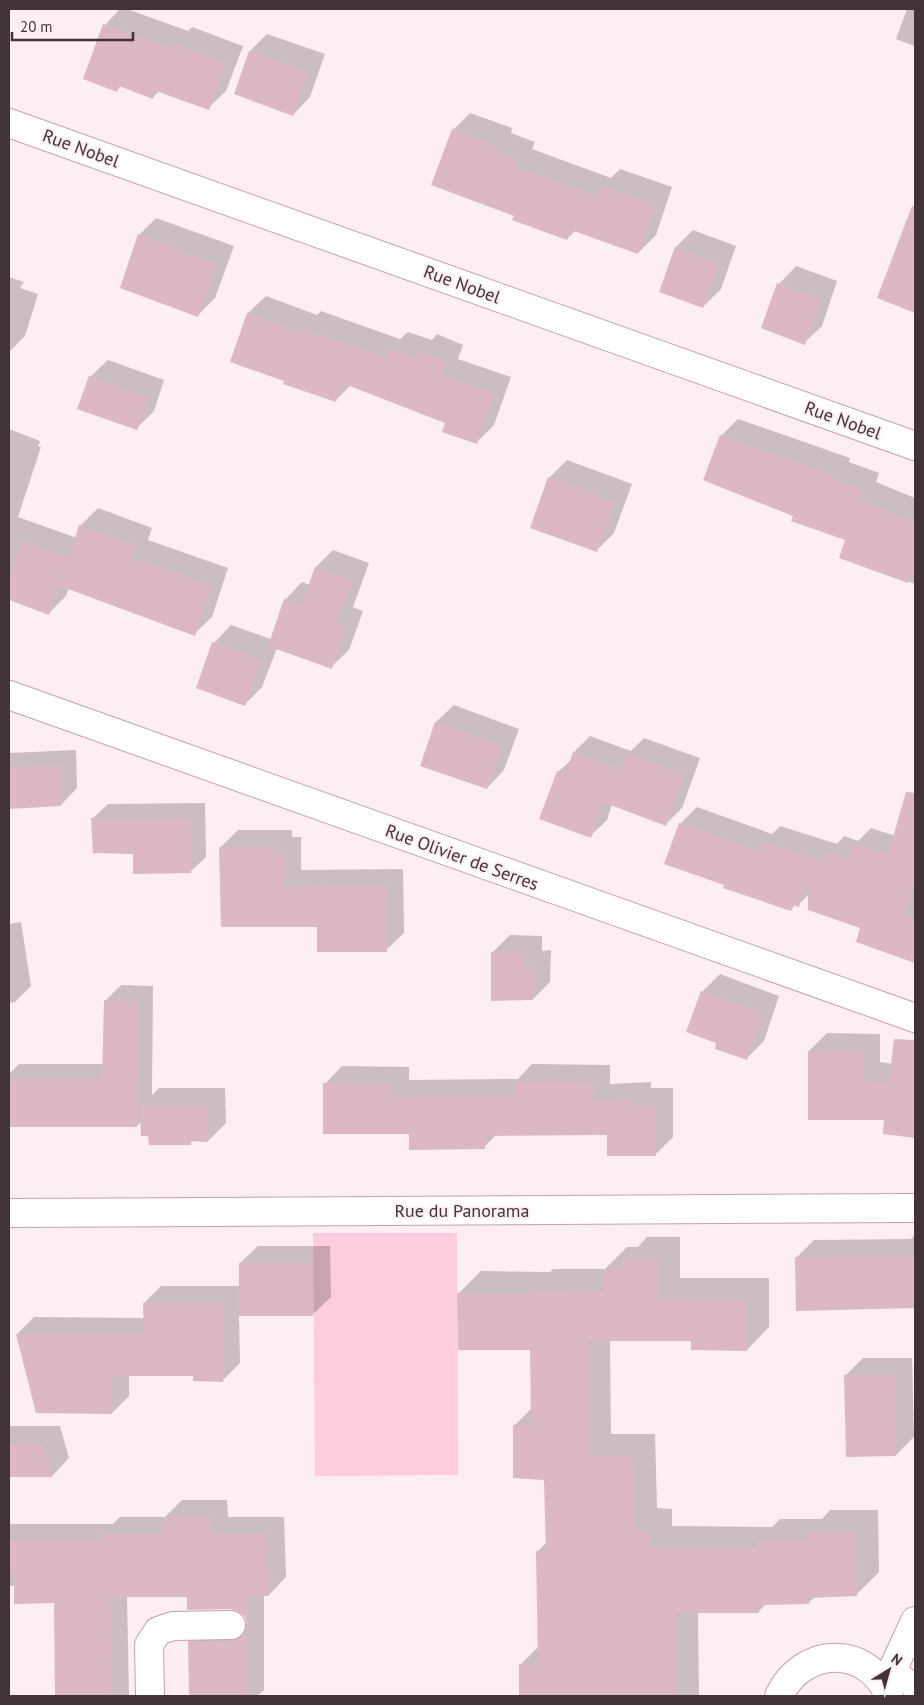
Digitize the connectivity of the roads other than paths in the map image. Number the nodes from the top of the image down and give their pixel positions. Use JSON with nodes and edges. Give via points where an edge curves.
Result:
{"nodes":[{"id":1,"x":9,"y":123,"type":"edge"},
{"id":2,"x":915,"y":446,"type":"edge"},
{"id":3,"x":9,"y":695,"type":"edge"},
{"id":4,"x":915,"y":1018,"type":"edge"},
{"id":5,"x":915,"y":1208,"type":"edge"},
{"id":6,"x":9,"y":1213,"type":"edge"},
{"id":7,"x":915,"y":1620,"type":"edge"},
{"id":8,"x":231,"y":1626,"type":"dead end"},
{"id":9,"x":889,"y":1684,"type":"edge"},
{"id":10,"x":915,"y":1688,"type":"edge"},
{"id":11,"x":150,"y":1696,"type":"edge"},
{"id":12,"x":778,"y":1696,"type":"edge"}],
"edges":[{"from":1,"to":2,"type":"street","name":"Rue Nobel"},
{"from":3,"to":4,"type":"street","name":"Rue Olivier de Serres"},
{"from":5,"to":6,"type":"street","name":"Rue du Panorama"},
{"from":7,"to":9,"type":"street"},
{"from":8,"to":11,"type":"street","via":[[173,1626],[158,1631],[149,1644]]},
{"from":9,"to":10,"type":"lane"},
{"from":9,"to":12,"type":"street","via":[[854,1662],[836,1658],[816,1660],[798,1670],[784,1684]]}]}
